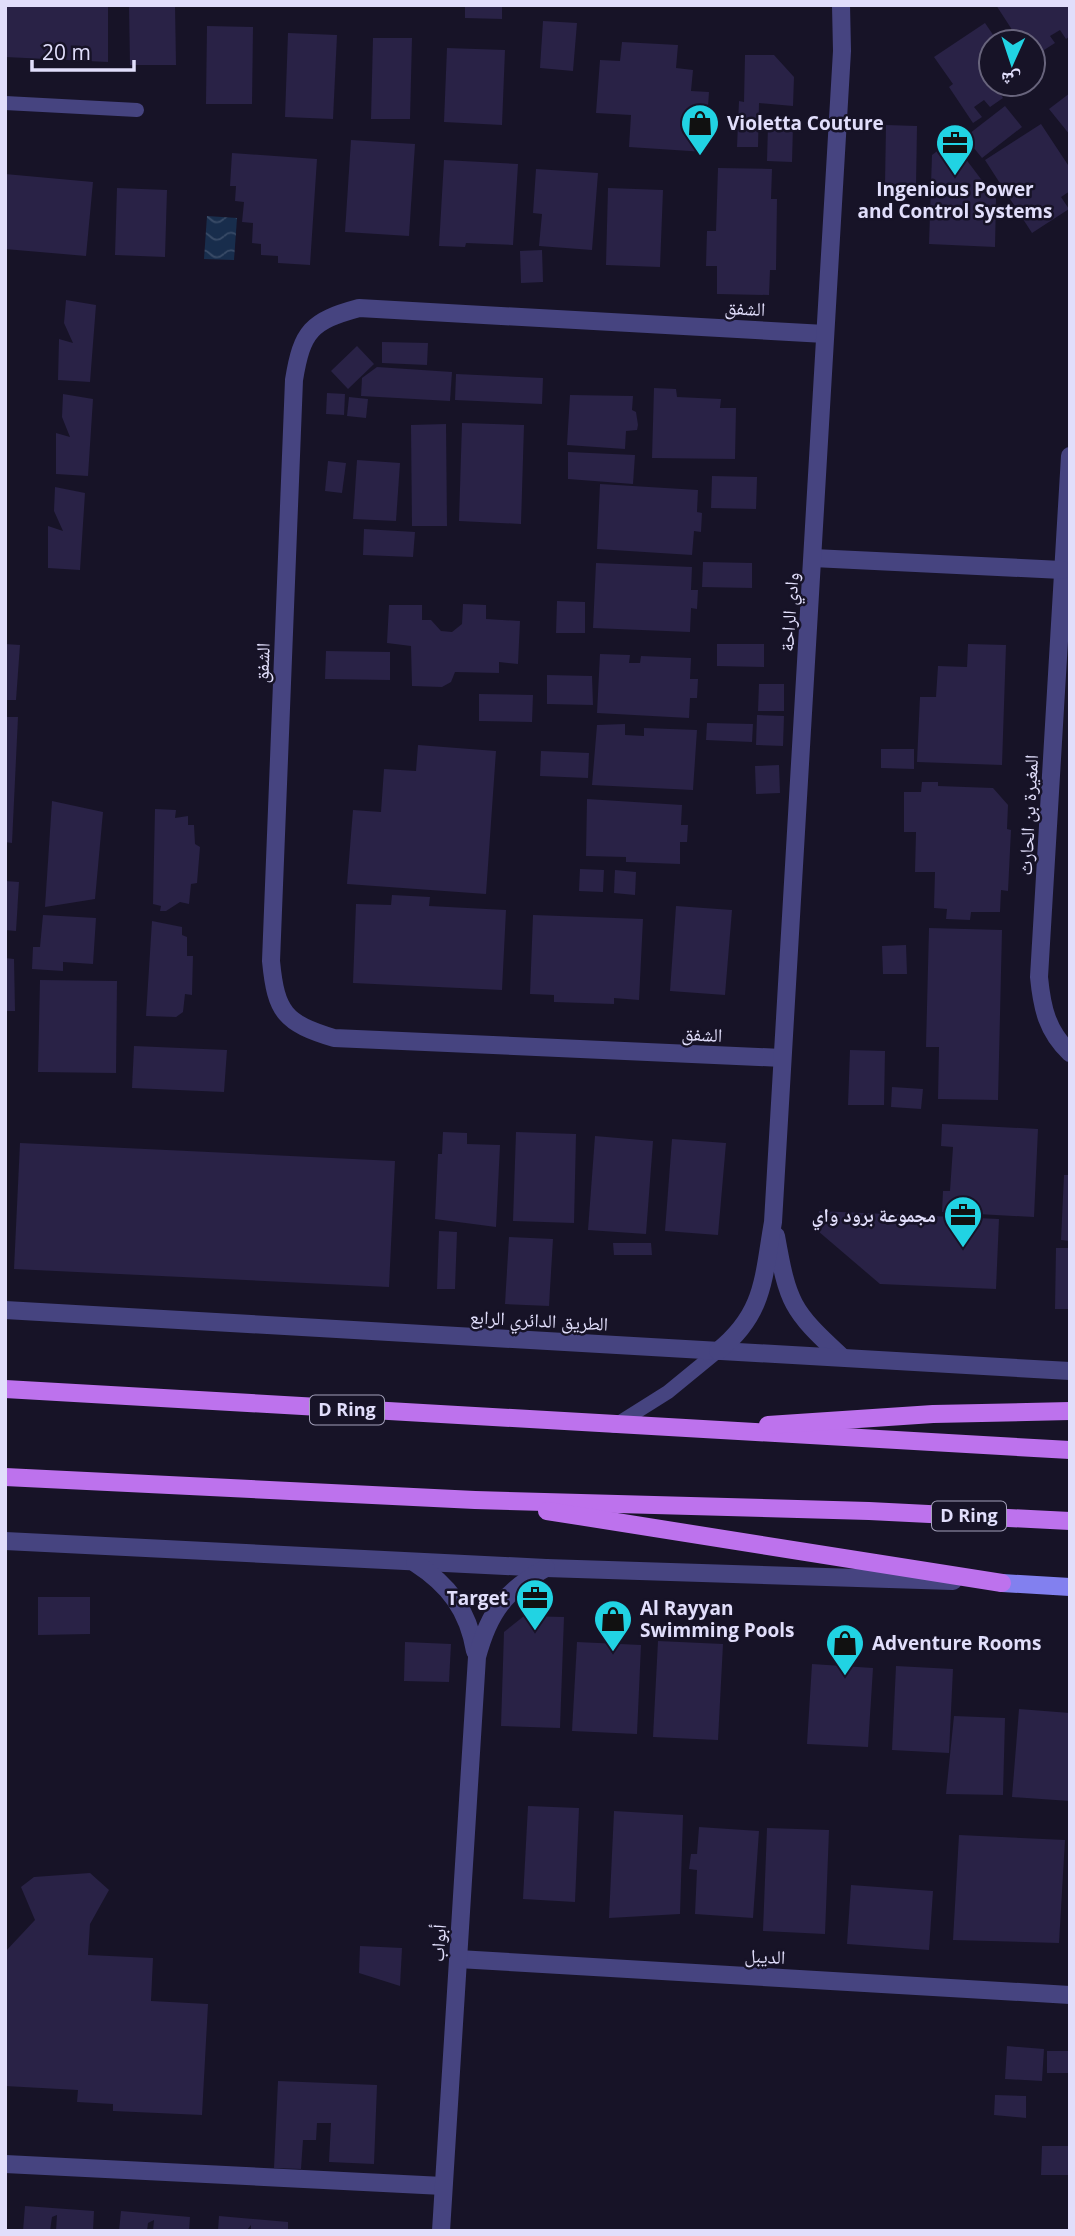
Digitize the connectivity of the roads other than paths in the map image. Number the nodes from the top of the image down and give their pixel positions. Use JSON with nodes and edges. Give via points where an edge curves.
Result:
{"nodes":[{"id":1,"x":841,"y":5,"type":"edge"},
{"id":2,"x":5,"y":103,"type":"edge"},
{"id":3,"x":137,"y":110,"type":"dead end"},
{"id":4,"x":825,"y":334,"type":"junction"},
{"id":5,"x":1070,"y":456,"type":"edge"},
{"id":6,"x":813,"y":558,"type":"junction"},
{"id":7,"x":1062,"y":570,"type":"junction"},
{"id":8,"x":1070,"y":1053,"type":"edge"},
{"id":9,"x":782,"y":1058,"type":"junction"},
{"id":10,"x":773,"y":1222,"type":"junction"},
{"id":11,"x":5,"y":1310,"type":"edge"},
{"id":12,"x":718,"y":1351,"type":"junction"},
{"id":13,"x":841,"y":1356,"type":"junction"},
{"id":14,"x":1070,"y":1371,"type":"edge"},
{"id":15,"x":5,"y":1390,"type":"edge"},
{"id":16,"x":1070,"y":1411,"type":"edge"},
{"id":17,"x":613,"y":1426,"type":"junction"},
{"id":18,"x":688,"y":1430,"type":"junction"},
{"id":19,"x":1070,"y":1450,"type":"edge"},
{"id":20,"x":5,"y":1477,"type":"edge"},
{"id":21,"x":475,"y":1500,"type":"junction"},
{"id":22,"x":1070,"y":1521,"type":"edge"},
{"id":23,"x":5,"y":1541,"type":"edge"},
{"id":24,"x":415,"y":1563,"type":"junction"},
{"id":25,"x":546,"y":1568,"type":"junction"},
{"id":26,"x":1002,"y":1583,"type":"junction"},
{"id":27,"x":1070,"y":1587,"type":"edge"},
{"id":28,"x":477,"y":1657,"type":"junction"},
{"id":29,"x":458,"y":1959,"type":"junction"},
{"id":30,"x":1070,"y":1995,"type":"edge"},
{"id":31,"x":5,"y":2164,"type":"edge"},
{"id":32,"x":443,"y":2186,"type":"junction"},
{"id":33,"x":441,"y":2231,"type":"edge"}],
"edges":[{"from":1,"to":4,"type":"street","name":"وادي الراحة"},
{"from":2,"to":3,"type":"lane"},
{"from":4,"to":6,"type":"street","name":"وادي الراحة"},
{"from":4,"to":9,"type":"street","name":"الشفق","via":[[359,308],[324,318],[300,345],[294,380],[271,961],[275,998],[298,1027],[334,1038]]},
{"from":5,"to":7,"type":"street","name":"المغيرة بن الحارث"},
{"from":6,"to":7,"type":"street"},
{"from":6,"to":9,"type":"street","name":"وادي الراحة"},
{"from":7,"to":8,"type":"street","name":"المغيرة بن الحارث","via":[[1040,977],[1042,1010],[1057,1040]]},
{"from":9,"to":10,"type":"street","name":"وادي الراحة"},
{"from":10,"to":12,"type":"street","name":"وادي الراحة","via":[[755,1310],[740,1333]]},
{"from":10,"to":13,"type":"street","name":"وادي الراحة","via":[[786,1292],[796,1311]]},
{"from":11,"to":12,"type":"street","name":"الطريق الدائري الرابع"},
{"from":12,"to":13,"type":"street","name":"الطريق الدائري الرابع"},
{"from":12,"to":17,"type":"lane","via":[[668,1392]]},
{"from":13,"to":14,"type":"street","name":"الطريق الدائري الرابع"},
{"from":15,"to":17,"type":"main road","number":"D Ring"},
{"from":16,"to":18,"type":"main road","via":[[933,1414]]},
{"from":17,"to":18,"type":"main road","number":"D Ring"},
{"from":18,"to":19,"type":"main road","number":"D Ring"},
{"from":20,"to":21,"type":"main road","number":"D Ring"},
{"from":21,"to":22,"type":"main road","number":"D Ring"},
{"from":21,"to":26,"type":"main road"},
{"from":23,"to":24,"type":"street"},
{"from":24,"to":25,"type":"street"},
{"from":24,"to":28,"type":"street","name":"أبواب","via":[[439,1579],[459,1601],[472,1629]]},
{"from":25,"to":26,"type":"street"},
{"from":25,"to":28,"type":"street","name":"أبواب","via":[[520,1583],[499,1604],[484,1629]]},
{"from":26,"to":27,"type":"main road"},
{"from":28,"to":29,"type":"street","name":"أبواب"},
{"from":29,"to":30,"type":"street","name":"الديبل"},
{"from":29,"to":32,"type":"street","name":"أبواب"},
{"from":31,"to":32,"type":"street"},
{"from":32,"to":33,"type":"street","name":"أبواب"}]}
